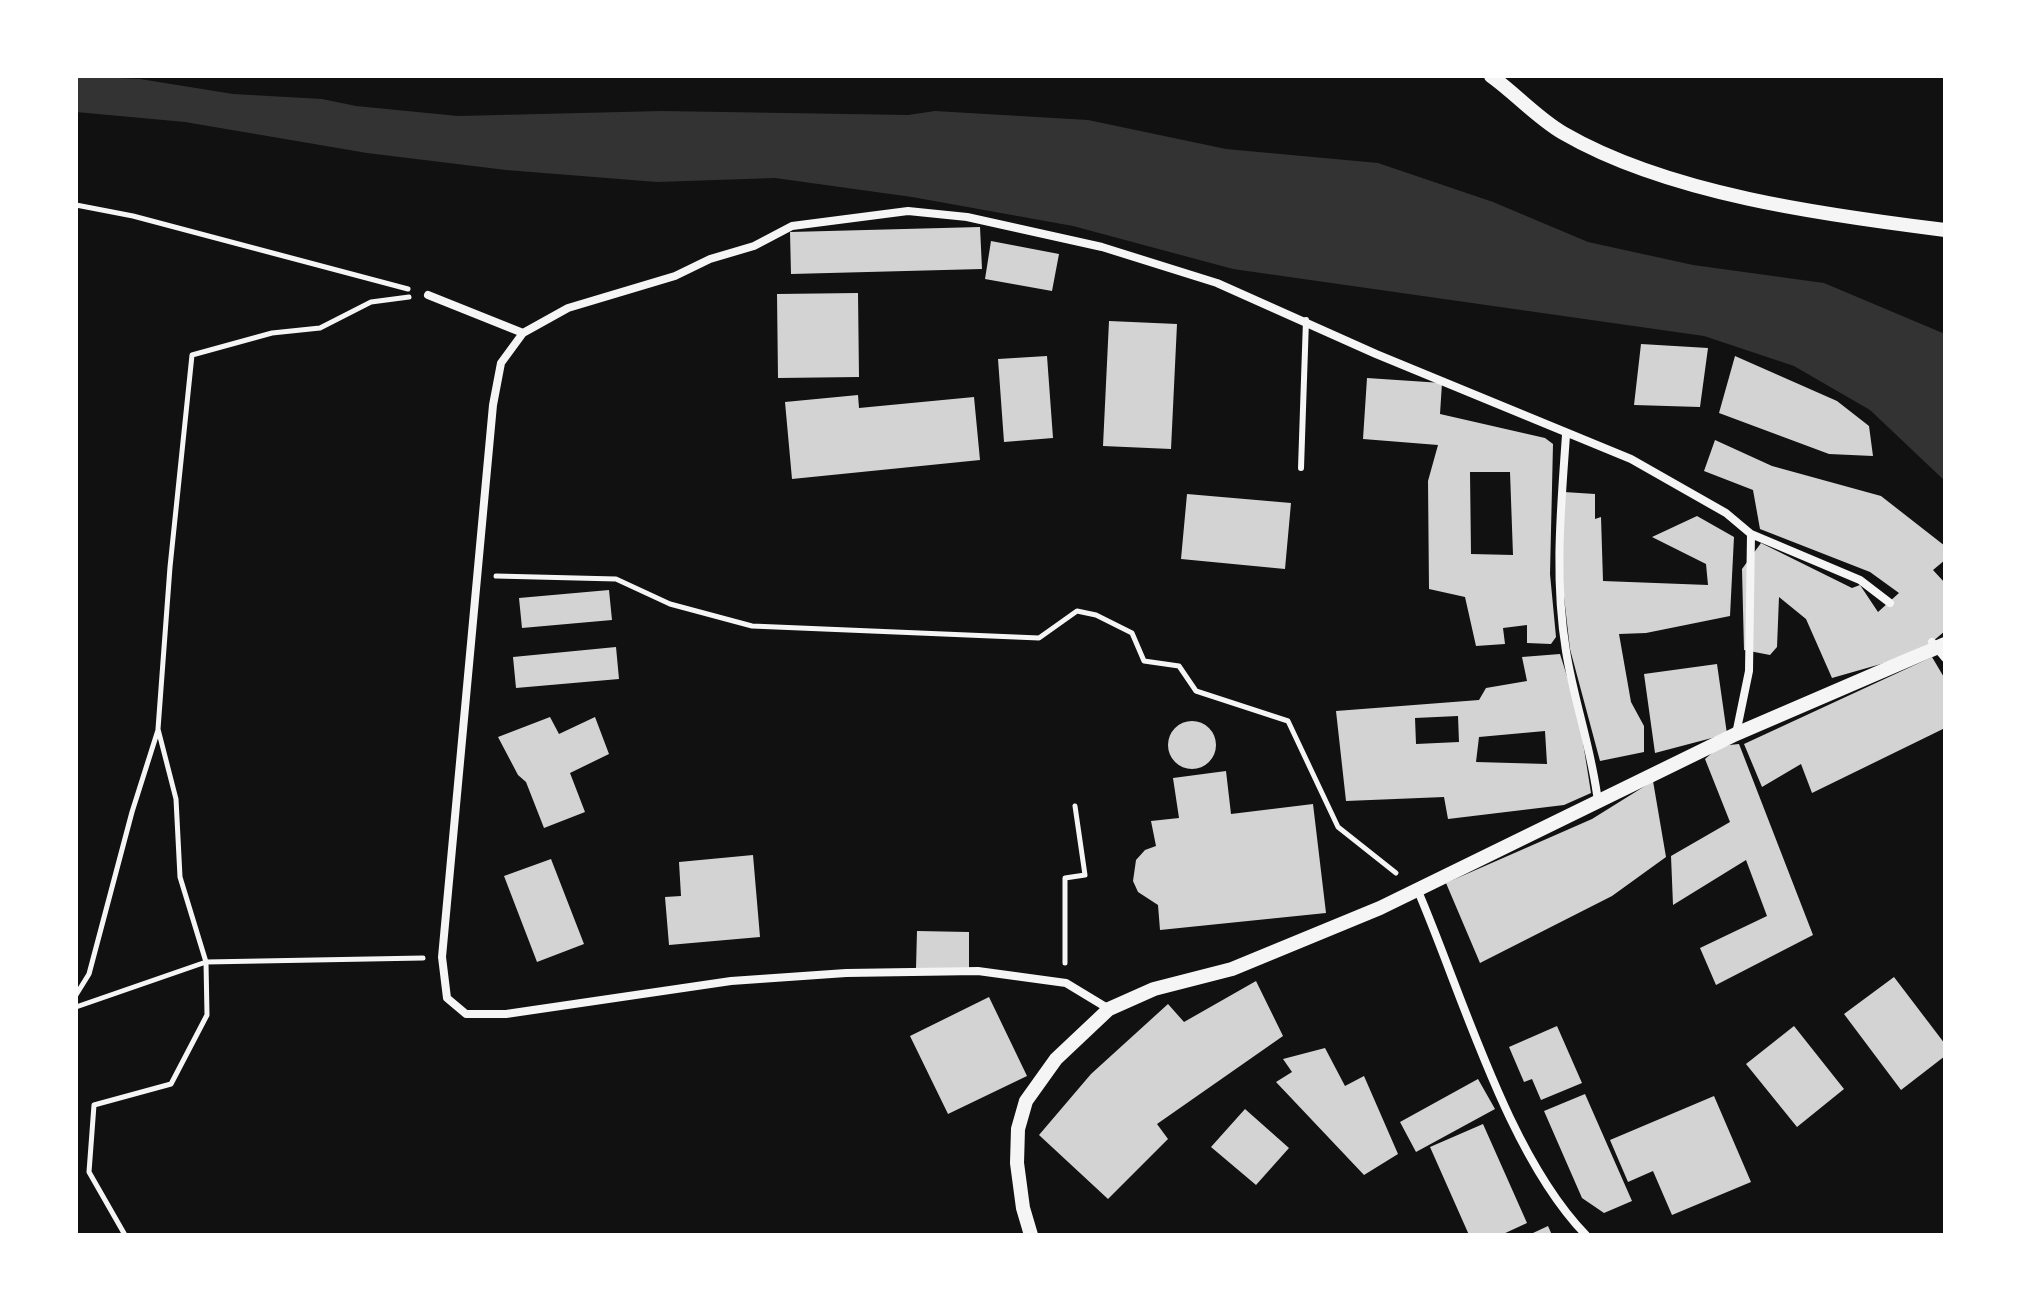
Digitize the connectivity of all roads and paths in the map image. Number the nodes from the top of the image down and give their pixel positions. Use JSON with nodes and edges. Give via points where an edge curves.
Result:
{"nodes":[{"id":1,"x":1491,"y":76,"type":"edge"},
{"id":2,"x":76,"y":205,"type":"edge"},
{"id":3,"x":1945,"y":230,"type":"edge"},
{"id":4,"x":428,"y":295,"type":"junction"},
{"id":5,"x":1306,"y":320,"type":"junction"},
{"id":6,"x":523,"y":333,"type":"junction"},
{"id":7,"x":1566,"y":435,"type":"junction"},
{"id":8,"x":1301,"y":468,"type":"dead end"},
{"id":9,"x":1751,"y":534,"type":"junction"},
{"id":10,"x":477,"y":574,"type":"junction"},
{"id":11,"x":1890,"y":603,"type":"dead end"},
{"id":12,"x":1940,"y":648,"type":"edge"},
{"id":13,"x":158,"y":729,"type":"junction"},
{"id":14,"x":1736,"y":734,"type":"junction"},
{"id":15,"x":1598,"y":802,"type":"junction"},
{"id":16,"x":1075,"y":806,"type":"dead end"},
{"id":17,"x":1418,"y":891,"type":"junction"},
{"id":18,"x":1064,"y":939,"type":"dead end"},
{"id":19,"x":442,"y":957,"type":"junction"},
{"id":20,"x":206,"y":962,"type":"junction"},
{"id":21,"x":76,"y":995,"type":"edge"},
{"id":22,"x":76,"y":1007,"type":"edge"},
{"id":23,"x":1109,"y":1009,"type":"junction"},
{"id":24,"x":125,"y":1235,"type":"edge"},
{"id":25,"x":1031,"y":1235,"type":"edge"},
{"id":26,"x":1586,"y":1235,"type":"edge"}],
"edges":[{"from":1,"to":3,"type":"street","via":[[1560,132],[1633,169],[1813,212]]},
{"from":2,"to":4,"type":"path"},
{"from":4,"to":6,"type":"street"},
{"from":4,"to":13,"type":"path","via":[[371,302],[320,328],[272,333],[192,355]]},
{"from":5,"to":6,"type":"street","via":[[1217,283],[1102,247],[967,217],[908,211],[792,226],[675,276],[568,308]]},
{"from":5,"to":7,"type":"street"},
{"from":5,"to":8,"type":"lane"},
{"from":6,"to":10,"type":"street","via":[[501,363]]},
{"from":7,"to":9,"type":"street","via":[[1631,459],[1726,513]]},
{"from":7,"to":15,"type":"street","via":[[1558,581],[1566,653],[1594,764]]},
{"from":9,"to":11,"type":"street","via":[[1860,580]]},
{"from":9,"to":14,"type":"street","via":[[1749,671]]},
{"from":10,"to":17,"type":"path","via":[[616,579],[670,604],[752,626],[1039,638],[1077,611],[1096,615],[1132,633],[1144,661],[1179,666],[1196,691],[1288,721],[1338,827]]},
{"from":10,"to":19,"type":"street"},
{"from":12,"to":14,"type":"street"},
{"from":13,"to":20,"type":"path","via":[[176,799],[180,877]]},
{"from":13,"to":21,"type":"path","via":[[89,974]]},
{"from":14,"to":15,"type":"street"},
{"from":15,"to":17,"type":"street"},
{"from":16,"to":18,"type":"path","via":[[1085,875],[1065,878]]},
{"from":17,"to":23,"type":"street","via":[[1232,969],[1154,989]]},
{"from":17,"to":26,"type":"street","via":[[1518,1134],[1558,1206]]},
{"from":19,"to":20,"type":"path"},
{"from":19,"to":23,"type":"street","via":[[447,998],[466,1014],[506,1014],[731,981],[978,971],[1066,983]]},
{"from":20,"to":22,"type":"path"},
{"from":20,"to":24,"type":"path","via":[[207,1015],[171,1084],[94,1105],[89,1172]]},
{"from":23,"to":25,"type":"street","via":[[1056,1059],[1026,1101],[1017,1163]]}]}
